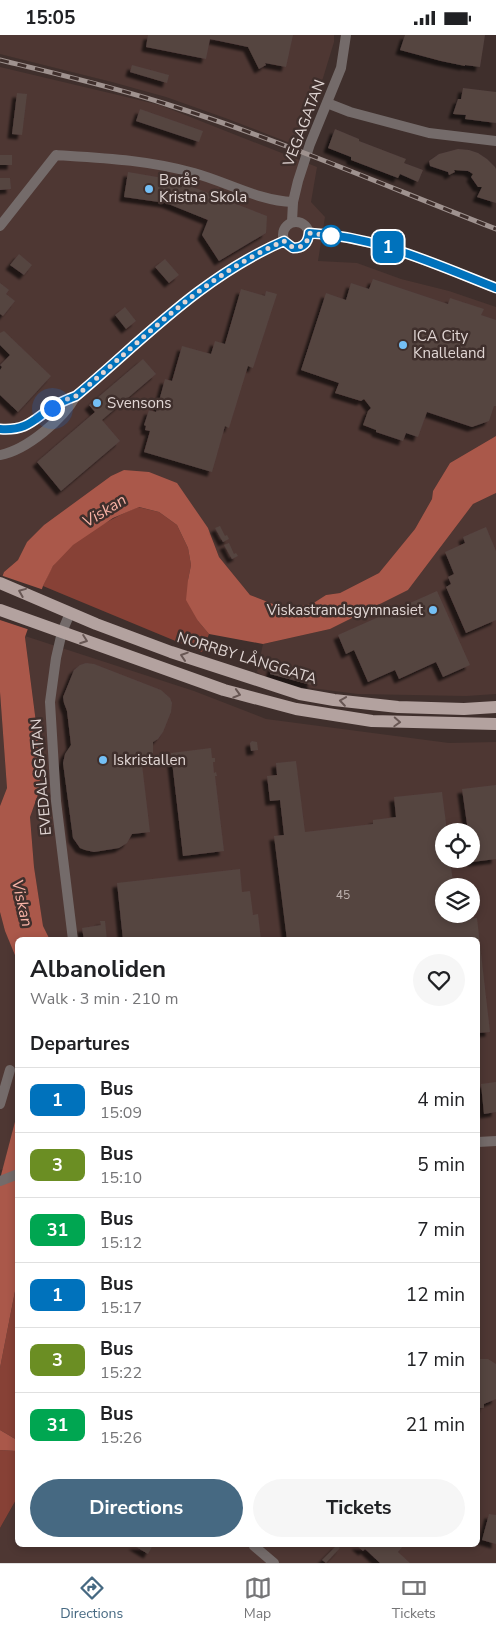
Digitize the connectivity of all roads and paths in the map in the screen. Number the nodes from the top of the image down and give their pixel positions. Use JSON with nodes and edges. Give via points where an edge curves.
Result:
{"nodes":[{"id":1,"x":346,"y":35,"type":"edge"},
{"id":2,"x":327,"y":103,"type":"junction"},
{"id":3,"x":496,"y":141,"type":"edge"},
{"id":4,"x":293,"y":202,"type":"junction"},
{"id":5,"x":292,"y":222,"type":"junction"},
{"id":6,"x":0,"y":227,"type":"edge"},
{"id":7,"x":309,"y":233,"type":"junction"},
{"id":8,"x":284,"y":241,"type":"junction"},
{"id":9,"x":496,"y":288,"type":"edge"},
{"id":10,"x":76,"y":396,"type":"junction"},
{"id":11,"x":0,"y":429,"type":"edge"},
{"id":12,"x":0,"y":455,"type":"edge"},
{"id":13,"x":0,"y":583,"type":"edge"},
{"id":14,"x":0,"y":610,"type":"edge"},
{"id":15,"x":70,"y":613,"type":"junction"},
{"id":16,"x":62,"y":632,"type":"junction"},
{"id":17,"x":496,"y":707,"type":"edge"},
{"id":18,"x":496,"y":724,"type":"edge"},
{"id":19,"x":73,"y":937,"type":"edge"},
{"id":20,"x":10,"y":1070,"type":"dead end"},
{"id":21,"x":0,"y":1104,"type":"edge"},
{"id":22,"x":496,"y":1141,"type":"edge"},
{"id":23,"x":480,"y":1142,"type":"edge"},
{"id":24,"x":15,"y":1174,"type":"edge"},
{"id":25,"x":0,"y":1181,"type":"edge"},
{"id":26,"x":255,"y":1547,"type":"edge"},
{"id":27,"x":274,"y":1563,"type":"edge"}],
"edges":[{"from":1,"to":2,"type":"street","name":"VEGAGATAN","via":[[341,68]]},
{"from":2,"to":3,"type":"street","via":[[429,133]]},
{"from":2,"to":4,"type":"street","name":"VEGAGATAN","via":[[306,155]]},
{"from":4,"to":5,"type":"street","name":"VEGAGATAN"},
{"from":4,"to":6,"type":"street","via":[[278,202],[195,173],[162,166],[115,158],[56,155]]},
{"from":5,"to":7,"type":"street","via":[[303,224]]},
{"from":5,"to":8,"type":"street","via":[[283,231]]},
{"from":7,"to":8,"type":"street","via":[[307,242],[300,247],[291,247]]},
{"from":7,"to":9,"type":"street","via":[[394,249]]},
{"from":8,"to":10,"type":"street","via":[[229,271],[186,300]]},
{"from":10,"to":11,"type":"street","via":[[57,404],[30,425]]},
{"from":10,"to":12,"type":"street","via":[[69,408],[38,436]]},
{"from":15,"to":13,"type":"main road","name":"NORRBY LÅNGGATA","one_way":true},
{"from":14,"to":16,"type":"main road"},
{"from":15,"to":16,"type":"street","name":"EVEDALSGATAN"},
{"from":17,"to":15,"type":"main road","name":"NORRBY LÅNGGATA","one_way":true,"via":[[398,707],[300,694],[171,652]]},
{"from":16,"to":18,"type":"main road","one_way":true,"via":[[224,690],[296,709],[372,721]]},
{"from":16,"to":19,"type":"street","name":"EVEDALSGATAN","via":[[50,702],[56,801]]},
{"from":20,"to":21,"type":"street"},
{"from":22,"to":23,"type":"street"},
{"from":24,"to":25,"type":"street"},
{"from":26,"to":27,"type":"street"}]}
